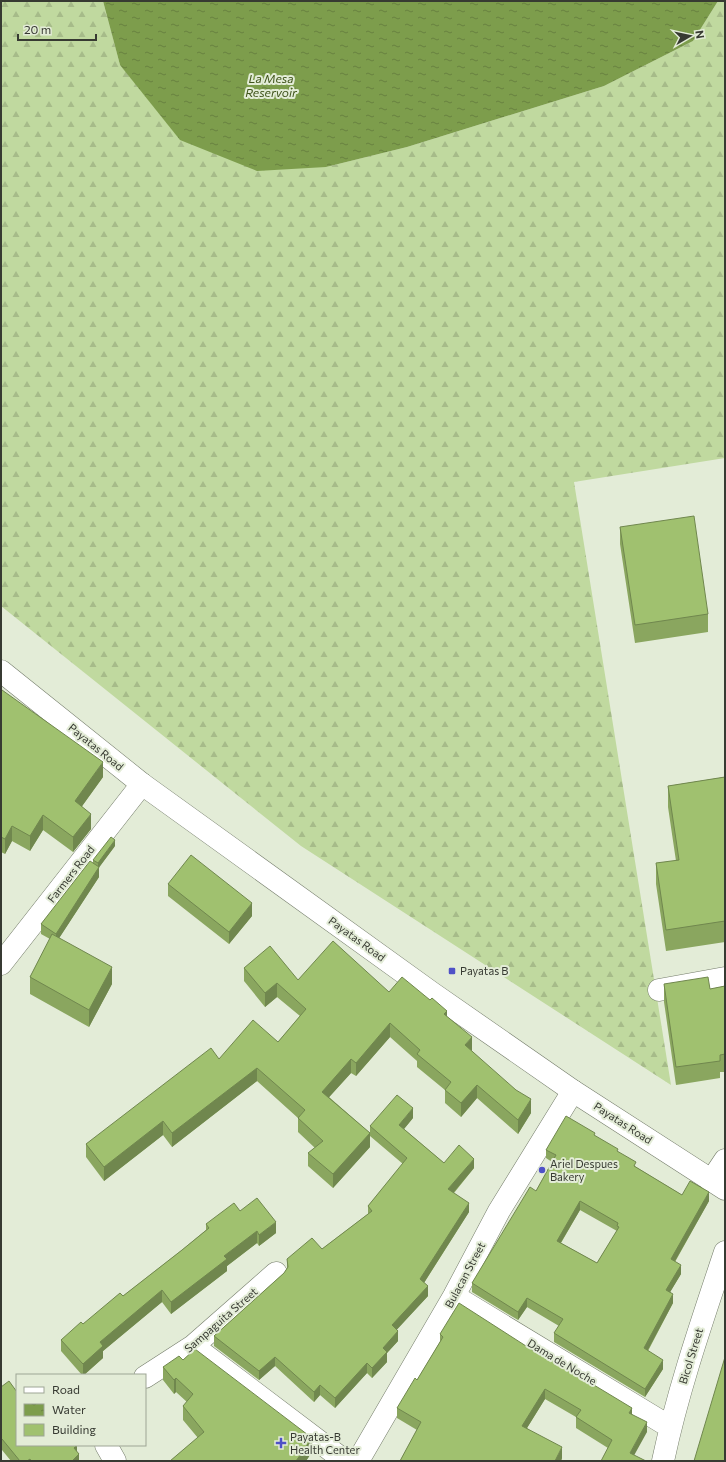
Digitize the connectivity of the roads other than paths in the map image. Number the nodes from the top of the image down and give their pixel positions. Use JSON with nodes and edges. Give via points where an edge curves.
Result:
{"nodes":[{"id":1,"x":1,"y":671,"type":"edge"},
{"id":2,"x":142,"y":784,"type":"junction"},
{"id":3,"x":1,"y":964,"type":"edge"},
{"id":4,"x":725,"y":978,"type":"edge"},
{"id":5,"x":659,"y":990,"type":"dead end"},
{"id":6,"x":573,"y":1091,"type":"junction"},
{"id":7,"x":725,"y":1160,"type":"edge"},
{"id":8,"x":718,"y":1185,"type":"edge"},
{"id":9,"x":725,"y":1252,"type":"edge"},
{"id":10,"x":276,"y":1273,"type":"dead end"},
{"id":11,"x":454,"y":1296,"type":"junction"},
{"id":12,"x":194,"y":1346,"type":"junction"},
{"id":13,"x":146,"y":1376,"type":"edge"},
{"id":14,"x":670,"y":1427,"type":"junction"},
{"id":15,"x":107,"y":1446,"type":"edge"},
{"id":16,"x":115,"y":1461,"type":"edge"},
{"id":17,"x":345,"y":1461,"type":"edge"},
{"id":18,"x":358,"y":1461,"type":"edge"},
{"id":19,"x":663,"y":1461,"type":"edge"}],
"edges":[{"from":1,"to":2,"type":"street","name":"Payatas Road"},
{"from":2,"to":3,"type":"street","name":"Farmers Road"},
{"from":2,"to":6,"type":"street","name":"Payatas Road","via":[[426,989]]},
{"from":4,"to":5,"type":"street"},
{"from":6,"to":8,"type":"street","name":"Payatas Road"},
{"from":6,"to":11,"type":"street","name":"Bulacan Street","via":[[499,1211]]},
{"from":7,"to":8,"type":"street"},
{"from":9,"to":14,"type":"street","name":"Bicol Street"},
{"from":10,"to":12,"type":"street","name":"Sampaguita Street"},
{"from":11,"to":14,"type":"street","name":"Dama de Noche"},
{"from":11,"to":18,"type":"street","name":"Bulacan Street"},
{"from":12,"to":13,"type":"street","name":"Sampaguita Street"},
{"from":12,"to":17,"type":"street"},
{"from":14,"to":19,"type":"street","name":"Bicol Street"},
{"from":15,"to":16,"type":"street"}]}
